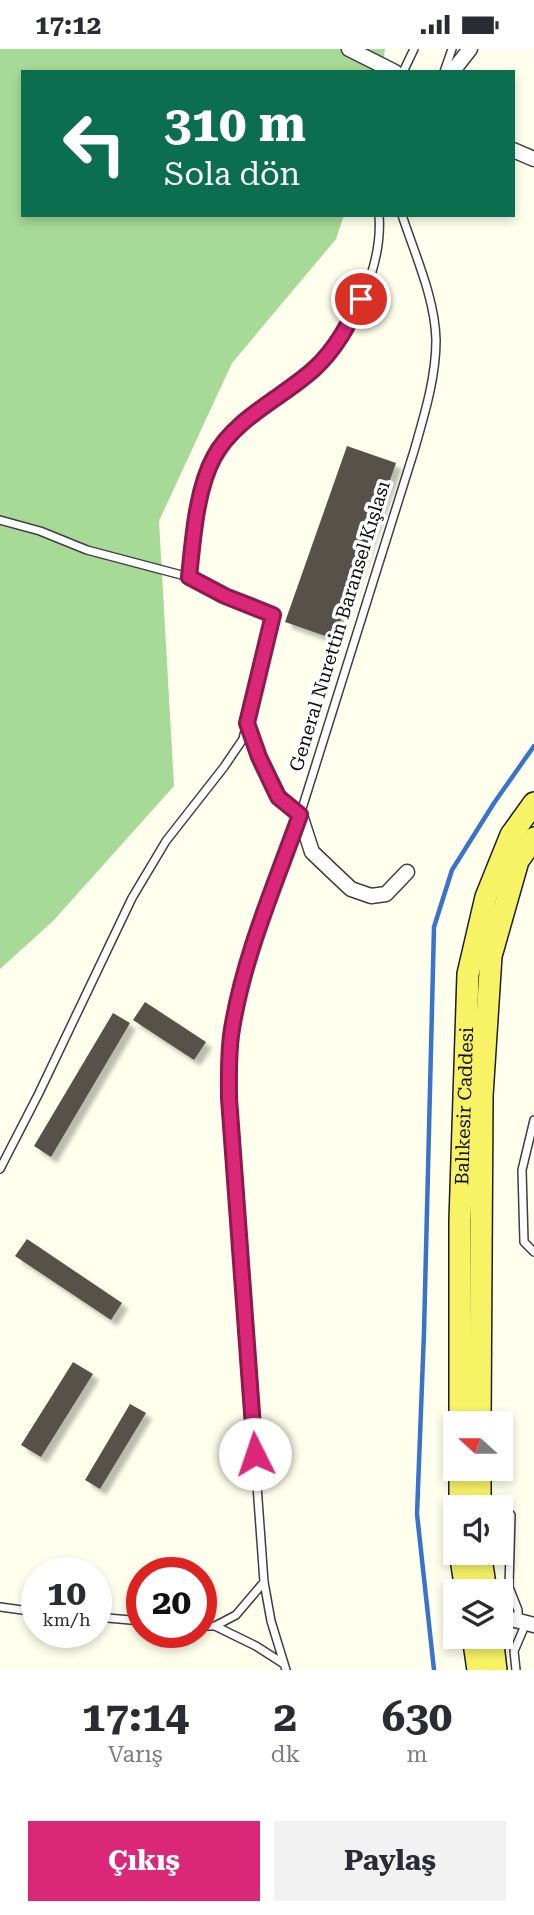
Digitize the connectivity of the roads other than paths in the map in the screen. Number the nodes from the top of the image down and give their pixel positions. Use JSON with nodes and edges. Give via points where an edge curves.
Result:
{"nodes":[{"id":1,"x":349,"y":49,"type":"edge"},
{"id":2,"x":414,"y":49,"type":"edge"},
{"id":3,"x":452,"y":49,"type":"edge"},
{"id":4,"x":470,"y":49,"type":"edge"},
{"id":5,"x":391,"y":70,"type":"edge"},
{"id":6,"x":404,"y":70,"type":"edge"},
{"id":7,"x":445,"y":70,"type":"edge"},
{"id":8,"x":454,"y":70,"type":"edge"},
{"id":9,"x":515,"y":151,"type":"edge"},
{"id":10,"x":534,"y":159,"type":"edge"},
{"id":11,"x":379,"y":217,"type":"edge"},
{"id":12,"x":403,"y":217,"type":"edge"},
{"id":13,"x":0,"y":520,"type":"edge"},
{"id":14,"x":189,"y":577,"type":"junction"},
{"id":15,"x":247,"y":723,"type":"junction"},
{"id":16,"x":534,"y":803,"type":"edge"},
{"id":17,"x":300,"y":815,"type":"junction"},
{"id":18,"x":534,"y":838,"type":"edge"},
{"id":19,"x":407,"y":872,"type":"dead end"},
{"id":20,"x":534,"y":1120,"type":"edge"},
{"id":21,"x":0,"y":1169,"type":"edge"},
{"id":22,"x":534,"y":1252,"type":"edge"},
{"id":23,"x":460,"y":1411,"type":"edge"},
{"id":24,"x":480,"y":1411,"type":"edge"},
{"id":25,"x":510,"y":1565,"type":"edge"},
{"id":26,"x":264,"y":1582,"type":"junction"},
{"id":27,"x":0,"y":1607,"type":"edge"},
{"id":28,"x":21,"y":1610,"type":"edge"},
{"id":29,"x":526,"y":1623,"type":"edge"},
{"id":30,"x":217,"y":1625,"type":"edge"},
{"id":31,"x":217,"y":1627,"type":"edge"},
{"id":32,"x":475,"y":1649,"type":"edge"},
{"id":33,"x":494,"y":1649,"type":"edge"},
{"id":34,"x":285,"y":1667,"type":"edge"},
{"id":35,"x":478,"y":1670,"type":"edge"},
{"id":36,"x":496,"y":1670,"type":"edge"},
{"id":37,"x":516,"y":1670,"type":"edge"}],
"edges":[{"from":1,"to":5,"type":"street"},
{"from":2,"to":6,"type":"lane"},
{"from":3,"to":7,"type":"lane"},
{"from":4,"to":8,"type":"street"},
{"from":9,"to":10,"type":"street"},
{"from":11,"to":14,"type":"lane","via":[[376,258],[361,299],[333,349],[225,440],[213,459],[198,509]]},
{"from":12,"to":17,"type":"lane","name":"General Nurettin Baransel Kışlası","via":[[433,316],[434,367],[414,451]]},
{"from":13,"to":14,"type":"lane","via":[[87,550]]},
{"from":14,"to":15,"type":"lane","via":[[273,615]]},
{"from":15,"to":17,"type":"street","via":[[278,797]]},
{"from":15,"to":21,"type":"lane","via":[[243,740],[166,841],[132,898]]},
{"from":16,"to":23,"type":"main road","name":"Balıkesir Caddesi","via":[[510,835],[486,897],[468,974]]},
{"from":17,"to":19,"type":"street","via":[[312,852],[351,889],[371,896],[386,894]]},
{"from":17,"to":26,"type":"lane","name":"General Nurettin Baransel Kışlası","via":[[246,970],[229,1061]]},
{"from":18,"to":24,"type":"main road","name":"Balıkesir Caddesi","via":[[518,861],[491,956],[482,1096]]},
{"from":20,"to":22,"type":"lane","via":[[522,1170],[524,1242]]},
{"from":25,"to":29,"type":"lane","via":[[509,1587]]},
{"from":26,"to":30,"type":"lane","via":[[236,1615]]},
{"from":26,"to":34,"type":"lane","name":"General Nurettin Baransel Kışlası"},
{"from":27,"to":28,"type":"lane"},
{"from":29,"to":37,"type":"lane","via":[[514,1651]]},
{"from":31,"to":34,"type":"lane"},
{"from":32,"to":35,"type":"main road"},
{"from":33,"to":36,"type":"main road"}]}
